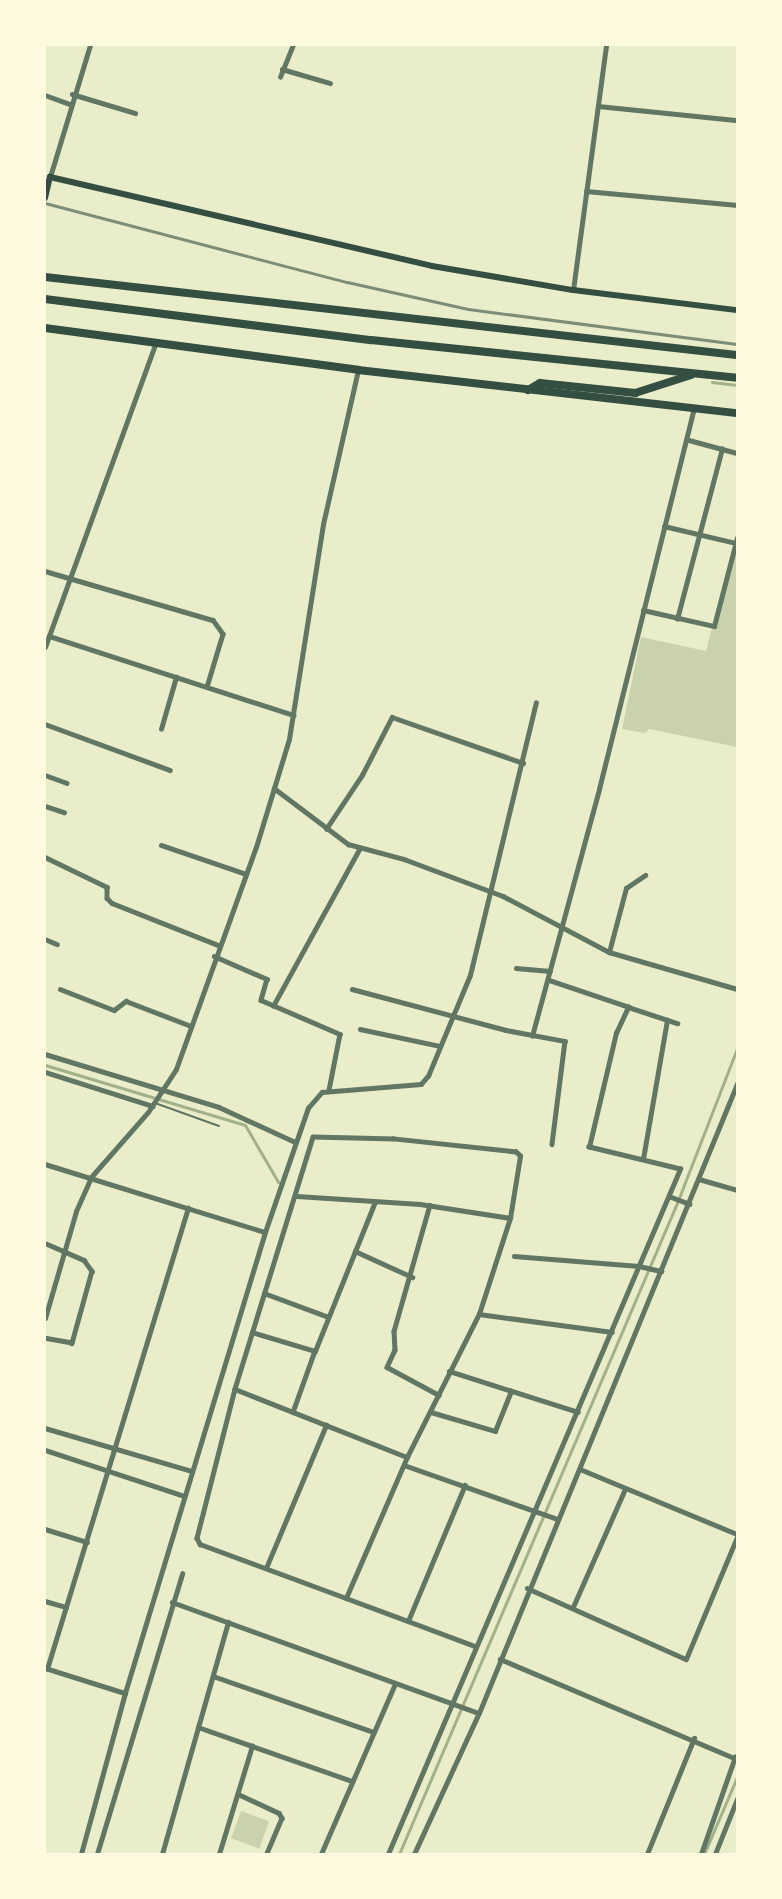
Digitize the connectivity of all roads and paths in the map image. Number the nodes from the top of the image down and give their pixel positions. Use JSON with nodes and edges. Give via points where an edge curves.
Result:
{"nodes":[{"id":1,"x":89,"y":45,"type":"edge"},
{"id":2,"x":293,"y":45,"type":"edge"},
{"id":3,"x":606,"y":45,"type":"edge"},
{"id":4,"x":282,"y":69,"type":"junction"},
{"id":5,"x":280,"y":77,"type":"dead end"},
{"id":6,"x":330,"y":83,"type":"dead end"},
{"id":7,"x":72,"y":94,"type":"junction"},
{"id":8,"x":45,"y":96,"type":"edge"},
{"id":9,"x":70,"y":104,"type":"junction"},
{"id":10,"x":598,"y":105,"type":"junction"},
{"id":11,"x":135,"y":113,"type":"dead end"},
{"id":12,"x":737,"y":120,"type":"edge"},
{"id":13,"x":48,"y":176,"type":"edge"},
{"id":14,"x":586,"y":191,"type":"junction"},
{"id":15,"x":45,"y":198,"type":"edge"},
{"id":16,"x":737,"y":205,"type":"edge"},
{"id":17,"x":45,"y":277,"type":"edge"},
{"id":18,"x":573,"y":290,"type":"junction"},
{"id":19,"x":45,"y":299,"type":"edge"},
{"id":20,"x":737,"y":310,"type":"edge"},
{"id":21,"x":46,"y":330,"type":"edge"},
{"id":22,"x":155,"y":344,"type":"junction"},
{"id":23,"x":737,"y":355,"type":"edge"},
{"id":24,"x":358,"y":370,"type":"junction"},
{"id":25,"x":695,"y":374,"type":"junction"},
{"id":26,"x":737,"y":378,"type":"edge"},
{"id":27,"x":528,"y":390,"type":"junction"},
{"id":28,"x":694,"y":408,"type":"junction"},
{"id":29,"x":737,"y":413,"type":"edge"},
{"id":30,"x":689,"y":440,"type":"junction"},
{"id":31,"x":722,"y":449,"type":"junction"},
{"id":32,"x":737,"y":453,"type":"edge"},
{"id":33,"x":664,"y":526,"type":"junction"},
{"id":34,"x":699,"y":534,"type":"junction"},
{"id":35,"x":736,"y":541,"type":"edge"},
{"id":36,"x":45,"y":570,"type":"edge"},
{"id":37,"x":72,"y":578,"type":"junction"},
{"id":38,"x":643,"y":610,"type":"junction"},
{"id":39,"x":677,"y":619,"type":"junction"},
{"id":40,"x":49,"y":636,"type":"junction"},
{"id":41,"x":45,"y":647,"type":"edge"},
{"id":42,"x":176,"y":677,"type":"junction"},
{"id":43,"x":207,"y":687,"type":"junction"},
{"id":44,"x":536,"y":703,"type":"dead end"},
{"id":45,"x":294,"y":715,"type":"junction"},
{"id":46,"x":45,"y":724,"type":"edge"},
{"id":47,"x":161,"y":729,"type":"dead end"},
{"id":48,"x":523,"y":763,"type":"junction"},
{"id":49,"x":170,"y":770,"type":"dead end"},
{"id":50,"x":45,"y":775,"type":"edge"},
{"id":51,"x":67,"y":783,"type":"dead end"},
{"id":52,"x":274,"y":788,"type":"junction"},
{"id":53,"x":45,"y":806,"type":"edge"},
{"id":54,"x":64,"y":813,"type":"dead end"},
{"id":55,"x":326,"y":829,"type":"junction"},
{"id":56,"x":161,"y":844,"type":"dead end"},
{"id":57,"x":360,"y":848,"type":"junction"},
{"id":58,"x":45,"y":857,"type":"edge"},
{"id":59,"x":246,"y":874,"type":"junction"},
{"id":60,"x":645,"y":875,"type":"dead end"},
{"id":61,"x":493,"y":892,"type":"junction"},
{"id":62,"x":560,"y":928,"type":"junction"},
{"id":63,"x":45,"y":939,"type":"edge"},
{"id":64,"x":57,"y":944,"type":"dead end"},
{"id":65,"x":218,"y":945,"type":"junction"},
{"id":66,"x":609,"y":952,"type":"junction"},
{"id":67,"x":214,"y":956,"type":"junction"},
{"id":68,"x":516,"y":968,"type":"dead end"},
{"id":69,"x":550,"y":971,"type":"junction"},
{"id":70,"x":548,"y":980,"type":"junction"},
{"id":71,"x":352,"y":988,"type":"dead end"},
{"id":72,"x":60,"y":989,"type":"dead end"},
{"id":73,"x":737,"y":990,"type":"edge"},
{"id":74,"x":273,"y":1006,"type":"junction"},
{"id":75,"x":628,"y":1007,"type":"junction"},
{"id":76,"x":453,"y":1017,"type":"junction"},
{"id":77,"x":667,"y":1020,"type":"junction"},
{"id":78,"x":677,"y":1023,"type":"dead end"},
{"id":79,"x":191,"y":1026,"type":"junction"},
{"id":80,"x":360,"y":1029,"type":"dead end"},
{"id":81,"x":532,"y":1036,"type":"junction"},
{"id":82,"x":440,"y":1046,"type":"junction"},
{"id":83,"x":45,"y":1054,"type":"edge"},
{"id":84,"x":45,"y":1072,"type":"edge"},
{"id":85,"x":737,"y":1084,"type":"edge"},
{"id":86,"x":329,"y":1090,"type":"junction"},
{"id":87,"x":164,"y":1092,"type":"junction"},
{"id":88,"x":155,"y":1103,"type":"junction"},
{"id":89,"x":219,"y":1126,"type":"dead end"},
{"id":90,"x":295,"y":1142,"type":"junction"},
{"id":91,"x":552,"y":1144,"type":"dead end"},
{"id":92,"x":643,"y":1159,"type":"junction"},
{"id":93,"x":45,"y":1164,"type":"edge"},
{"id":94,"x":91,"y":1177,"type":"junction"},
{"id":95,"x":699,"y":1179,"type":"junction"},
{"id":96,"x":737,"y":1190,"type":"edge"},
{"id":97,"x":297,"y":1196,"type":"junction"},
{"id":98,"x":671,"y":1197,"type":"junction"},
{"id":99,"x":375,"y":1202,"type":"junction"},
{"id":100,"x":689,"y":1203,"type":"junction"},
{"id":101,"x":430,"y":1205,"type":"junction"},
{"id":102,"x":188,"y":1208,"type":"junction"},
{"id":103,"x":510,"y":1218,"type":"junction"},
{"id":104,"x":265,"y":1232,"type":"junction"},
{"id":105,"x":45,"y":1243,"type":"edge"},
{"id":106,"x":65,"y":1250,"type":"junction"},
{"id":107,"x":355,"y":1251,"type":"junction"},
{"id":108,"x":514,"y":1256,"type":"dead end"},
{"id":109,"x":640,"y":1266,"type":"junction"},
{"id":110,"x":660,"y":1271,"type":"junction"},
{"id":111,"x":412,"y":1277,"type":"junction"},
{"id":112,"x":264,"y":1293,"type":"junction"},
{"id":113,"x":479,"y":1314,"type":"junction"},
{"id":114,"x":326,"y":1316,"type":"junction"},
{"id":115,"x":45,"y":1318,"type":"edge"},
{"id":116,"x":252,"y":1332,"type":"junction"},
{"id":117,"x":612,"y":1332,"type":"junction"},
{"id":118,"x":45,"y":1338,"type":"edge"},
{"id":119,"x":315,"y":1351,"type":"junction"},
{"id":120,"x":449,"y":1371,"type":"junction"},
{"id":121,"x":235,"y":1389,"type":"junction"},
{"id":122,"x":511,"y":1390,"type":"junction"},
{"id":123,"x":439,"y":1395,"type":"junction"},
{"id":124,"x":293,"y":1412,"type":"junction"},
{"id":125,"x":431,"y":1412,"type":"junction"},
{"id":126,"x":578,"y":1412,"type":"junction"},
{"id":127,"x":326,"y":1425,"type":"junction"},
{"id":128,"x":45,"y":1428,"type":"edge"},
{"id":129,"x":116,"y":1448,"type":"junction"},
{"id":130,"x":45,"y":1450,"type":"edge"},
{"id":131,"x":407,"y":1458,"type":"junction"},
{"id":132,"x":404,"y":1465,"type":"junction"},
{"id":133,"x":580,"y":1468,"type":"junction"},
{"id":134,"x":109,"y":1471,"type":"junction"},
{"id":135,"x":192,"y":1471,"type":"junction"},
{"id":136,"x":465,"y":1485,"type":"junction"},
{"id":137,"x":625,"y":1489,"type":"junction"},
{"id":138,"x":184,"y":1496,"type":"junction"},
{"id":139,"x":535,"y":1510,"type":"junction"},
{"id":140,"x":554,"y":1518,"type":"junction"},
{"id":141,"x":45,"y":1528,"type":"edge"},
{"id":142,"x":737,"y":1536,"type":"edge"},
{"id":143,"x":87,"y":1542,"type":"junction"},
{"id":144,"x":266,"y":1568,"type":"junction"},
{"id":145,"x":182,"y":1574,"type":"dead end"},
{"id":146,"x":527,"y":1588,"type":"junction"},
{"id":147,"x":346,"y":1598,"type":"junction"},
{"id":148,"x":45,"y":1601,"type":"edge"},
{"id":149,"x":172,"y":1602,"type":"junction"},
{"id":150,"x":66,"y":1607,"type":"junction"},
{"id":151,"x":573,"y":1607,"type":"junction"},
{"id":152,"x":408,"y":1621,"type":"junction"},
{"id":153,"x":228,"y":1622,"type":"junction"},
{"id":154,"x":475,"y":1646,"type":"junction"},
{"id":155,"x":500,"y":1659,"type":"junction"},
{"id":156,"x":46,"y":1668,"type":"edge"},
{"id":157,"x":213,"y":1676,"type":"junction"},
{"id":158,"x":395,"y":1684,"type":"junction"},
{"id":159,"x":125,"y":1692,"type":"junction"},
{"id":160,"x":452,"y":1705,"type":"junction"},
{"id":161,"x":477,"y":1713,"type":"junction"},
{"id":162,"x":198,"y":1727,"type":"junction"},
{"id":163,"x":374,"y":1732,"type":"junction"},
{"id":164,"x":694,"y":1738,"type":"junction"},
{"id":165,"x":252,"y":1746,"type":"junction"},
{"id":166,"x":736,"y":1758,"type":"edge"},
{"id":167,"x":352,"y":1781,"type":"junction"},
{"id":168,"x":238,"y":1794,"type":"junction"},
{"id":169,"x":737,"y":1799,"type":"edge"},
{"id":170,"x":81,"y":1854,"type":"edge"},
{"id":171,"x":97,"y":1854,"type":"edge"},
{"id":172,"x":162,"y":1854,"type":"edge"},
{"id":173,"x":219,"y":1854,"type":"edge"},
{"id":174,"x":267,"y":1854,"type":"edge"},
{"id":175,"x":321,"y":1854,"type":"edge"},
{"id":176,"x":388,"y":1854,"type":"edge"},
{"id":177,"x":414,"y":1854,"type":"edge"},
{"id":178,"x":647,"y":1854,"type":"edge"},
{"id":179,"x":701,"y":1854,"type":"edge"},
{"id":180,"x":715,"y":1854,"type":"edge"}],
"edges":[{"from":1,"to":7,"type":"street"},
{"from":2,"to":4,"type":"street"},
{"from":3,"to":10,"type":"street"},
{"from":4,"to":5,"type":"street"},
{"from":4,"to":6,"type":"street"},
{"from":7,"to":9,"type":"street"},
{"from":7,"to":11,"type":"street"},
{"from":8,"to":9,"type":"street"},
{"from":9,"to":13,"type":"street"},
{"from":10,"to":12,"type":"street"},
{"from":10,"to":14,"type":"street"},
{"from":13,"to":15,"type":"main road"},
{"from":13,"to":18,"type":"main road","via":[[357,250]]},
{"from":14,"to":16,"type":"street"},
{"from":14,"to":18,"type":"street"},
{"from":17,"to":23,"type":"highway"},
{"from":18,"to":20,"type":"main road"},
{"from":19,"to":25,"type":"highway","via":[[371,340]]},
{"from":21,"to":22,"type":"highway"},
{"from":22,"to":24,"type":"highway"},
{"from":22,"to":37,"type":"street"},
{"from":24,"to":27,"type":"highway"},
{"from":24,"to":45,"type":"street","via":[[323,524]]},
{"from":25,"to":26,"type":"highway"},
{"from":25,"to":27,"type":"highway","via":[[635,393],[540,383]]},
{"from":27,"to":28,"type":"highway"},
{"from":28,"to":29,"type":"highway"},
{"from":28,"to":30,"type":"street"},
{"from":30,"to":31,"type":"street"},
{"from":30,"to":33,"type":"street"},
{"from":31,"to":32,"type":"street"},
{"from":31,"to":34,"type":"street"},
{"from":33,"to":34,"type":"street"},
{"from":33,"to":38,"type":"street"},
{"from":34,"to":35,"type":"street"},
{"from":34,"to":39,"type":"street"},
{"from":35,"to":39,"type":"street","via":[[714,626]]},
{"from":36,"to":37,"type":"street"},
{"from":37,"to":40,"type":"street"},
{"from":37,"to":43,"type":"street","via":[[213,620],[223,634]]},
{"from":38,"to":39,"type":"street"},
{"from":38,"to":62,"type":"street"},
{"from":40,"to":41,"type":"street"},
{"from":40,"to":42,"type":"street"},
{"from":42,"to":43,"type":"street"},
{"from":42,"to":47,"type":"street"},
{"from":43,"to":45,"type":"street"},
{"from":44,"to":48,"type":"street"},
{"from":45,"to":52,"type":"street"},
{"from":46,"to":49,"type":"street"},
{"from":48,"to":55,"type":"street","via":[[392,717],[362,775]]},
{"from":48,"to":61,"type":"street"},
{"from":50,"to":51,"type":"street"},
{"from":52,"to":55,"type":"street"},
{"from":52,"to":59,"type":"street"},
{"from":53,"to":54,"type":"street"},
{"from":55,"to":57,"type":"street","via":[[337,839]]},
{"from":56,"to":59,"type":"street"},
{"from":57,"to":61,"type":"street","via":[[404,859]]},
{"from":57,"to":74,"type":"street"},
{"from":58,"to":65,"type":"street","via":[[108,887],[107,898],[112,903]]},
{"from":59,"to":65,"type":"street"},
{"from":60,"to":66,"type":"street","via":[[626,888]]},
{"from":61,"to":62,"type":"street"},
{"from":61,"to":76,"type":"street","via":[[470,975]]},
{"from":62,"to":66,"type":"street"},
{"from":62,"to":69,"type":"street"},
{"from":63,"to":64,"type":"street"},
{"from":65,"to":67,"type":"street"},
{"from":66,"to":73,"type":"street"},
{"from":67,"to":74,"type":"street","via":[[267,979],[261,999]]},
{"from":67,"to":79,"type":"street"},
{"from":68,"to":69,"type":"street"},
{"from":69,"to":70,"type":"street"},
{"from":70,"to":75,"type":"street"},
{"from":70,"to":81,"type":"street"},
{"from":71,"to":76,"type":"street"},
{"from":72,"to":79,"type":"street","via":[[114,1010],[126,1001]]},
{"from":74,"to":86,"type":"street","via":[[340,1034]]},
{"from":75,"to":77,"type":"street"},
{"from":75,"to":92,"type":"street","via":[[616,1033],[589,1147]]},
{"from":76,"to":81,"type":"street"},
{"from":76,"to":82,"type":"street"},
{"from":77,"to":78,"type":"street"},
{"from":77,"to":92,"type":"street"},
{"from":79,"to":87,"type":"street"},
{"from":80,"to":82,"type":"street"},
{"from":81,"to":91,"type":"street","via":[[563,1040],[566,1045]]},
{"from":82,"to":86,"type":"street","via":[[421,1084]]},
{"from":83,"to":87,"type":"street"},
{"from":84,"to":88,"type":"street"},
{"from":85,"to":95,"type":"street"},
{"from":86,"to":90,"type":"street","via":[[315,1097]]},
{"from":87,"to":88,"type":"street"},
{"from":87,"to":90,"type":"street","via":[[219,1107]]},
{"from":88,"to":89,"type":"lane"},
{"from":88,"to":94,"type":"street"},
{"from":90,"to":104,"type":"street"},
{"from":92,"to":98,"type":"street","via":[[680,1169]]},
{"from":93,"to":94,"type":"street"},
{"from":94,"to":102,"type":"street"},
{"from":94,"to":106,"type":"street"},
{"from":95,"to":96,"type":"street"},
{"from":95,"to":100,"type":"street"},
{"from":97,"to":99,"type":"street"},
{"from":97,"to":103,"type":"street","via":[[313,1137],[394,1139],[517,1152],[520,1156]]},
{"from":97,"to":112,"type":"street"},
{"from":98,"to":100,"type":"street"},
{"from":98,"to":109,"type":"street"},
{"from":99,"to":101,"type":"street"},
{"from":99,"to":107,"type":"street"},
{"from":100,"to":110,"type":"street"},
{"from":101,"to":103,"type":"street"},
{"from":101,"to":111,"type":"street"},
{"from":102,"to":104,"type":"street"},
{"from":102,"to":129,"type":"street"},
{"from":103,"to":113,"type":"street"},
{"from":104,"to":135,"type":"street"},
{"from":105,"to":106,"type":"street"},
{"from":106,"to":115,"type":"street"},
{"from":106,"to":118,"type":"street","via":[[84,1260],[92,1271],[72,1343]]},
{"from":107,"to":111,"type":"street"},
{"from":107,"to":114,"type":"street"},
{"from":108,"to":109,"type":"street"},
{"from":109,"to":110,"type":"street"},
{"from":109,"to":117,"type":"street"},
{"from":110,"to":133,"type":"street"},
{"from":111,"to":123,"type":"street","via":[[395,1327],[395,1350],[388,1370]]},
{"from":112,"to":114,"type":"street"},
{"from":112,"to":116,"type":"street"},
{"from":113,"to":117,"type":"street"},
{"from":113,"to":120,"type":"street"},
{"from":114,"to":119,"type":"street"},
{"from":116,"to":119,"type":"street"},
{"from":116,"to":121,"type":"street"},
{"from":117,"to":126,"type":"street"},
{"from":119,"to":124,"type":"street"},
{"from":120,"to":122,"type":"street"},
{"from":120,"to":123,"type":"street"},
{"from":121,"to":124,"type":"street"},
{"from":121,"to":144,"type":"street","via":[[197,1534],[200,1544]]},
{"from":122,"to":125,"type":"street","via":[[495,1431]]},
{"from":122,"to":126,"type":"street"},
{"from":123,"to":125,"type":"street"},
{"from":124,"to":127,"type":"street"},
{"from":125,"to":131,"type":"street"},
{"from":126,"to":139,"type":"street"},
{"from":127,"to":131,"type":"street"},
{"from":127,"to":144,"type":"street"},
{"from":128,"to":129,"type":"street"},
{"from":129,"to":134,"type":"street"},
{"from":129,"to":135,"type":"street"},
{"from":130,"to":134,"type":"street"},
{"from":131,"to":132,"type":"street"},
{"from":132,"to":136,"type":"street"},
{"from":132,"to":147,"type":"street"},
{"from":133,"to":137,"type":"street"},
{"from":133,"to":140,"type":"street"},
{"from":134,"to":138,"type":"street"},
{"from":134,"to":143,"type":"street"},
{"from":135,"to":138,"type":"street"},
{"from":136,"to":139,"type":"street"},
{"from":136,"to":152,"type":"street"},
{"from":137,"to":142,"type":"street"},
{"from":137,"to":151,"type":"street"},
{"from":138,"to":159,"type":"street"},
{"from":139,"to":140,"type":"street"},
{"from":139,"to":154,"type":"street"},
{"from":140,"to":146,"type":"street"},
{"from":141,"to":143,"type":"street"},
{"from":142,"to":151,"type":"street","via":[[689,1658],[682,1659]]},
{"from":143,"to":150,"type":"street"},
{"from":144,"to":147,"type":"street"},
{"from":145,"to":149,"type":"street"},
{"from":146,"to":151,"type":"street"},
{"from":146,"to":155,"type":"street"},
{"from":147,"to":152,"type":"street"},
{"from":148,"to":150,"type":"street"},
{"from":149,"to":153,"type":"street"},
{"from":149,"to":171,"type":"street"},
{"from":150,"to":156,"type":"street"},
{"from":152,"to":154,"type":"street"},
{"from":153,"to":157,"type":"street"},
{"from":153,"to":158,"type":"street"},
{"from":154,"to":160,"type":"street"},
{"from":155,"to":161,"type":"street"},
{"from":155,"to":164,"type":"street"},
{"from":156,"to":159,"type":"street"},
{"from":157,"to":162,"type":"street"},
{"from":157,"to":163,"type":"street"},
{"from":158,"to":160,"type":"street"},
{"from":158,"to":163,"type":"street"},
{"from":159,"to":170,"type":"street"},
{"from":160,"to":161,"type":"street"},
{"from":160,"to":176,"type":"street"},
{"from":161,"to":177,"type":"street"},
{"from":162,"to":165,"type":"street"},
{"from":162,"to":172,"type":"street"},
{"from":163,"to":167,"type":"street"},
{"from":164,"to":166,"type":"street"},
{"from":164,"to":178,"type":"street"},
{"from":165,"to":167,"type":"street"},
{"from":165,"to":168,"type":"street"},
{"from":166,"to":179,"type":"street"},
{"from":167,"to":175,"type":"street"},
{"from":168,"to":173,"type":"street"},
{"from":168,"to":174,"type":"street","via":[[282,1818]]},
{"from":169,"to":180,"type":"street"}]}
